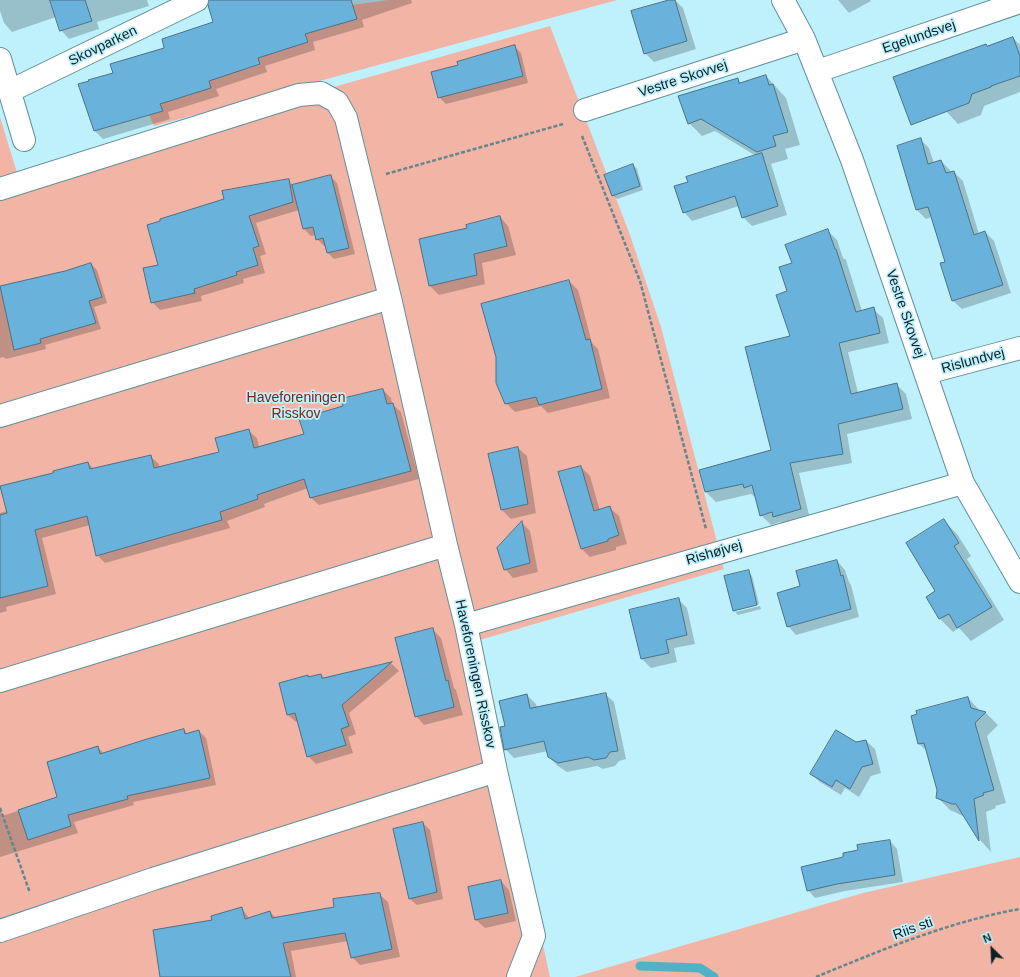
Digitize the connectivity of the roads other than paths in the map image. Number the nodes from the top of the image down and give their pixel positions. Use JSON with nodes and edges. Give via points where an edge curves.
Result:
{"nodes":[{"id":1,"x":196,"y":0,"type":"edge"},
{"id":2,"x":783,"y":0,"type":"edge"},
{"id":3,"x":1020,"y":2,"type":"edge"},
{"id":4,"x":804,"y":39,"type":"junction"},
{"id":5,"x":0,"y":59,"type":"edge"},
{"id":6,"x":818,"y":71,"type":"junction"},
{"id":7,"x":10,"y":91,"type":"junction"},
{"id":8,"x":581,"y":115,"type":"road end"},
{"id":9,"x":24,"y":140,"type":"dead end"},
{"id":10,"x":0,"y":189,"type":"edge"},
{"id":11,"x":390,"y":298,"type":"junction"},
{"id":12,"x":1020,"y":348,"type":"edge"},
{"id":13,"x":926,"y":373,"type":"junction"},
{"id":14,"x":0,"y":416,"type":"edge"},
{"id":15,"x":963,"y":483,"type":"junction"},
{"id":16,"x":446,"y":545,"type":"junction"},
{"id":17,"x":1020,"y":582,"type":"edge"},
{"id":18,"x":466,"y":625,"type":"junction"},
{"id":19,"x":0,"y":681,"type":"edge"},
{"id":20,"x":496,"y":771,"type":"junction"},
{"id":21,"x":0,"y":931,"type":"edge"},
{"id":22,"x":518,"y":977,"type":"edge"}],
"edges":[{"from":1,"to":7,"type":"street","name":"Skovparken"},
{"from":2,"to":4,"type":"street","name":"Vestre Skovvej"},
{"from":3,"to":6,"type":"street","name":"Egelundsvej"},
{"from":4,"to":6,"type":"street","name":"Vestre Skovvej"},
{"from":4,"to":8,"type":"street","name":"Vestre Skovvej"},
{"from":5,"to":7,"type":"street"},
{"from":6,"to":13,"type":"street","name":"Vestre Skovvej","via":[[852,160]]},
{"from":7,"to":9,"type":"street"},
{"from":10,"to":11,"type":"street","name":"Haveforeningen Risskov","via":[[299,95],[321,93],[336,102],[346,118]]},
{"from":11,"to":14,"type":"street"},
{"from":11,"to":16,"type":"street","name":"Haveforeningen Risskov"},
{"from":12,"to":13,"type":"street","name":"Rislundvej"},
{"from":13,"to":15,"type":"street","name":"Vestre Skovvej"},
{"from":15,"to":17,"type":"street","name":"Vestre Skovvej"},
{"from":15,"to":18,"type":"street","name":"Rishøjvej"},
{"from":16,"to":18,"type":"street","name":"Haveforeningen Risskov"},
{"from":16,"to":19,"type":"street"},
{"from":18,"to":20,"type":"street","name":"Haveforeningen Risskov"},
{"from":20,"to":21,"type":"street","via":[[153,879]]},
{"from":20,"to":22,"type":"street","name":"Haveforeningen Risskov","via":[[534,936]]}]}
